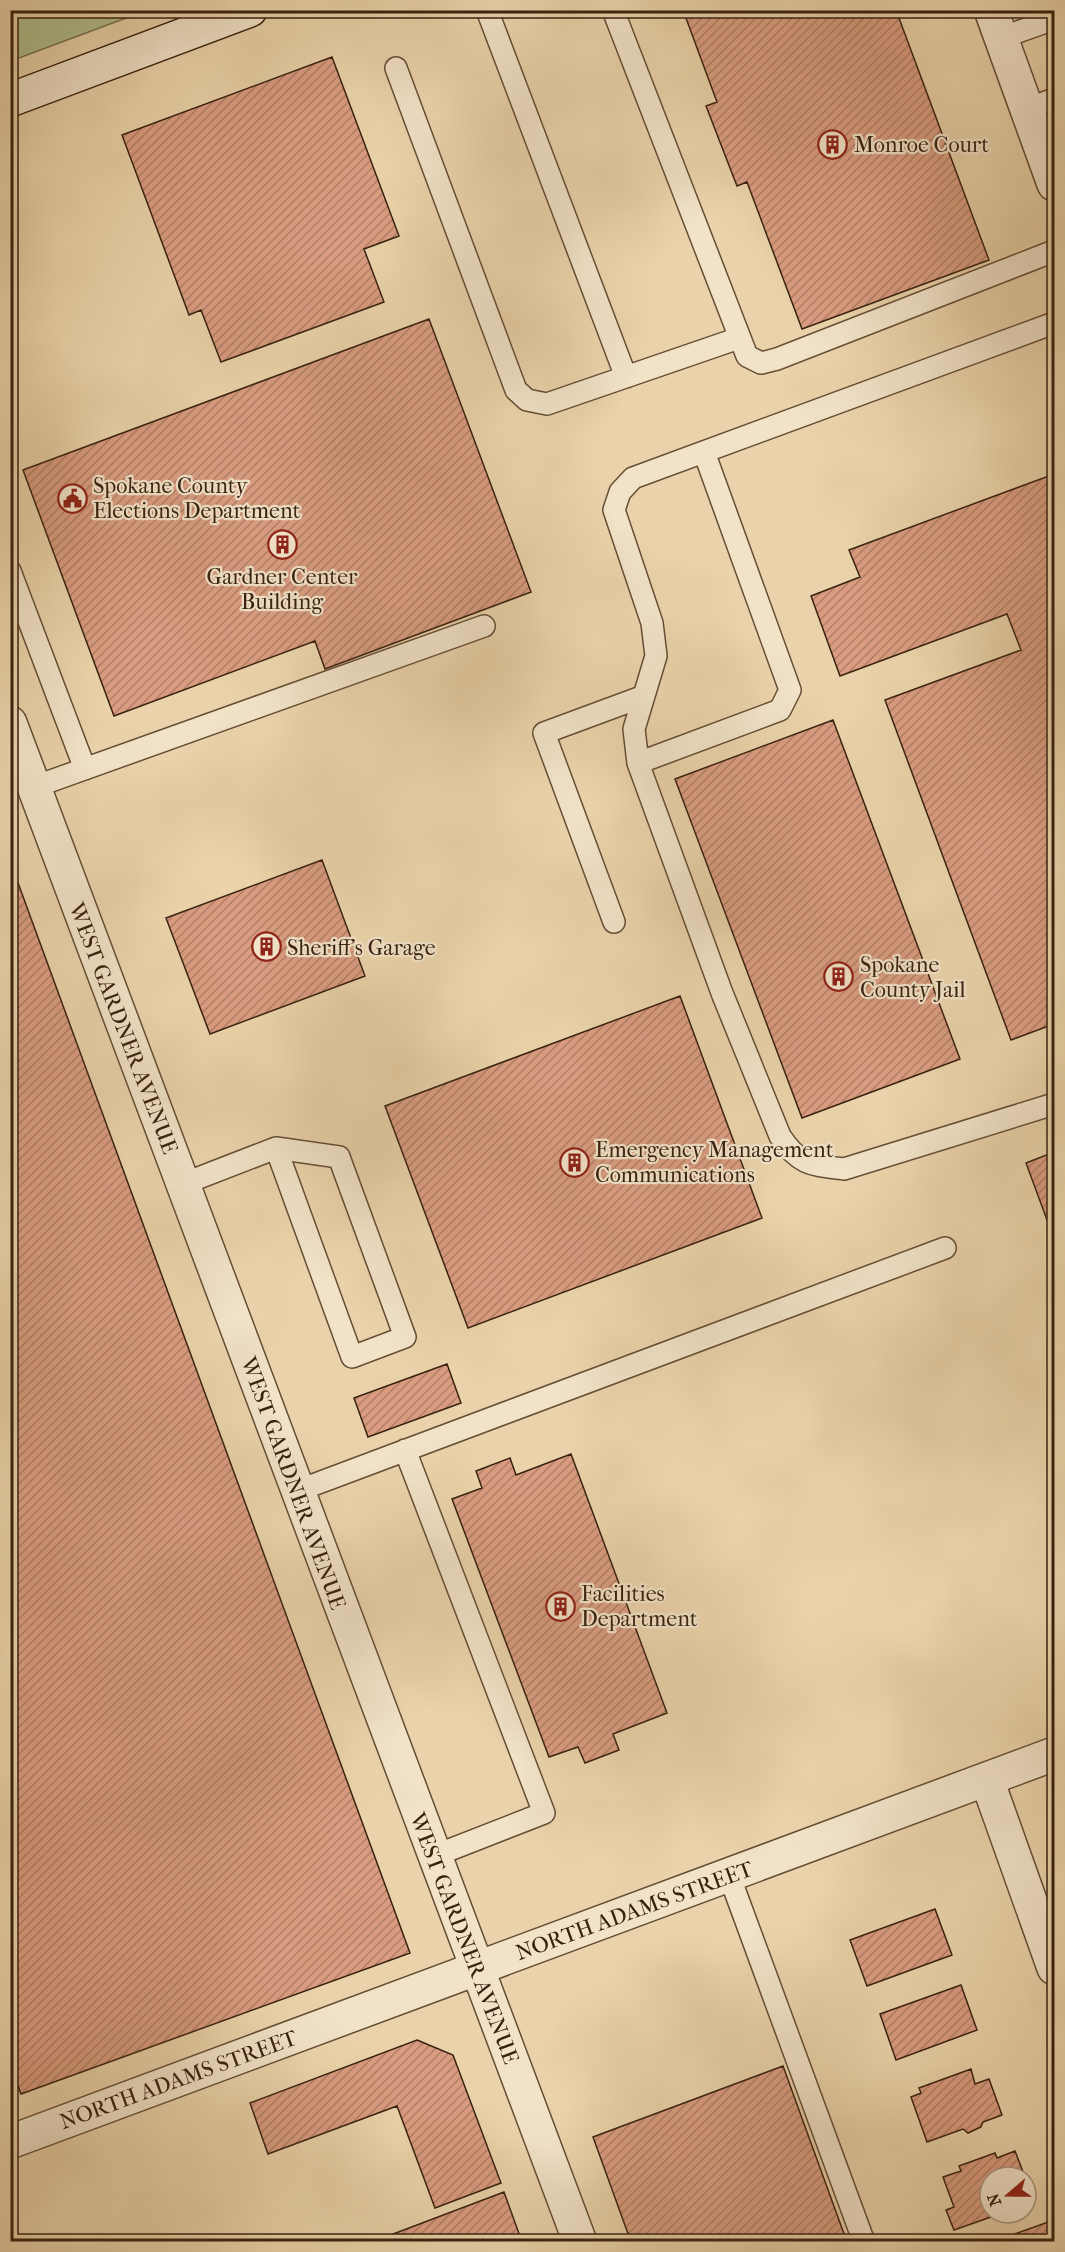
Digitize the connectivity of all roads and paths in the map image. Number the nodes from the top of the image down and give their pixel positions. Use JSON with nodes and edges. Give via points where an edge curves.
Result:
{"nodes":[{"id":1,"x":249,"y":10,"type":"edge"},
{"id":2,"x":487,"y":10,"type":"edge"},
{"id":3,"x":613,"y":10,"type":"edge"},
{"id":4,"x":1054,"y":19,"type":"edge"},
{"id":5,"x":996,"y":24,"type":"edge"},
{"id":6,"x":396,"y":68,"type":"dead end"},
{"id":7,"x":10,"y":100,"type":"edge"},
{"id":8,"x":1041,"y":104,"type":"edge"},
{"id":9,"x":1054,"y":184,"type":"edge"},
{"id":10,"x":1054,"y":251,"type":"edge"},
{"id":11,"x":1054,"y":323,"type":"edge"},
{"id":12,"x":739,"y":338,"type":"junction"},
{"id":13,"x":626,"y":377,"type":"junction"},
{"id":14,"x":704,"y":452,"type":"junction"},
{"id":15,"x":10,"y":571,"type":"edge"},
{"id":16,"x":484,"y":626,"type":"dead end"},
{"id":17,"x":644,"y":696,"type":"junction"},
{"id":18,"x":10,"y":723,"type":"edge"},
{"id":19,"x":638,"y":763,"type":"junction"},
{"id":20,"x":85,"y":769,"type":"junction"},
{"id":21,"x":34,"y":787,"type":"junction"},
{"id":22,"x":614,"y":922,"type":"dead end"},
{"id":23,"x":1054,"y":1104,"type":"edge"},
{"id":24,"x":276,"y":1148,"type":"junction"},
{"id":25,"x":183,"y":1184,"type":"junction"},
{"id":26,"x":945,"y":1248,"type":"dead end"},
{"id":27,"x":405,"y":1450,"type":"junction"},
{"id":28,"x":297,"y":1491,"type":"junction"},
{"id":29,"x":1054,"y":1754,"type":"edge"},
{"id":30,"x":987,"y":1779,"type":"junction"},
{"id":31,"x":434,"y":1856,"type":"junction"},
{"id":32,"x":729,"y":1875,"type":"junction"},
{"id":33,"x":1047,"y":1922,"type":"edge"},
{"id":34,"x":1054,"y":1967,"type":"edge"},
{"id":35,"x":476,"y":1969,"type":"junction"},
{"id":36,"x":10,"y":2142,"type":"edge"},
{"id":37,"x":580,"y":2241,"type":"edge"},
{"id":38,"x":864,"y":2241,"type":"edge"}],
"edges":[{"from":1,"to":7,"type":"street"},
{"from":2,"to":13,"type":"lane"},
{"from":3,"to":12,"type":"lane"},
{"from":4,"to":5,"type":"lane"},
{"from":5,"to":8,"type":"street"},
{"from":6,"to":13,"type":"lane","via":[[516,390],[527,400],[547,404]]},
{"from":8,"to":9,"type":"street"},
{"from":10,"to":12,"type":"lane","via":[[761,363],[747,356]]},
{"from":11,"to":14,"type":"lane"},
{"from":12,"to":13,"type":"lane"},
{"from":14,"to":17,"type":"lane","via":[[633,478],[620,492],[614,510],[652,623],[656,656]]},
{"from":14,"to":19,"type":"lane","via":[[790,690],[780,710]]},
{"from":15,"to":20,"type":"lane"},
{"from":16,"to":20,"type":"lane"},
{"from":17,"to":19,"type":"lane","via":[[634,729]]},
{"from":17,"to":22,"type":"lane","via":[[544,733]]},
{"from":18,"to":21,"type":"street","name":"WEST GARDNER AVENUE"},
{"from":19,"to":23,"type":"lane","via":[[722,993],[780,1136],[791,1153],[814,1166],[844,1169]]},
{"from":20,"to":21,"type":"lane"},
{"from":21,"to":25,"type":"street","name":"WEST GARDNER AVENUE"},
{"from":24,"to":24,"type":"lane","via":[[352,1357],[405,1337],[339,1156]]},
{"from":24,"to":25,"type":"lane"},
{"from":25,"to":28,"type":"street","name":"WEST GARDNER AVENUE"},
{"from":26,"to":27,"type":"lane"},
{"from":27,"to":28,"type":"lane"},
{"from":27,"to":31,"type":"lane","via":[[544,1814]]},
{"from":28,"to":31,"type":"street","name":"WEST GARDNER AVENUE"},
{"from":29,"to":30,"type":"street","name":"NORTH ADAMS STREET"},
{"from":30,"to":32,"type":"street","name":"NORTH ADAMS STREET"},
{"from":30,"to":33,"type":"street"},
{"from":31,"to":35,"type":"street","name":"WEST GARDNER AVENUE"},
{"from":32,"to":35,"type":"street","name":"NORTH ADAMS STREET"},
{"from":32,"to":38,"type":"lane"},
{"from":33,"to":34,"type":"street"},
{"from":35,"to":36,"type":"street","name":"NORTH ADAMS STREET"},
{"from":35,"to":37,"type":"street","name":"WEST GARDNER AVENUE"}]}
